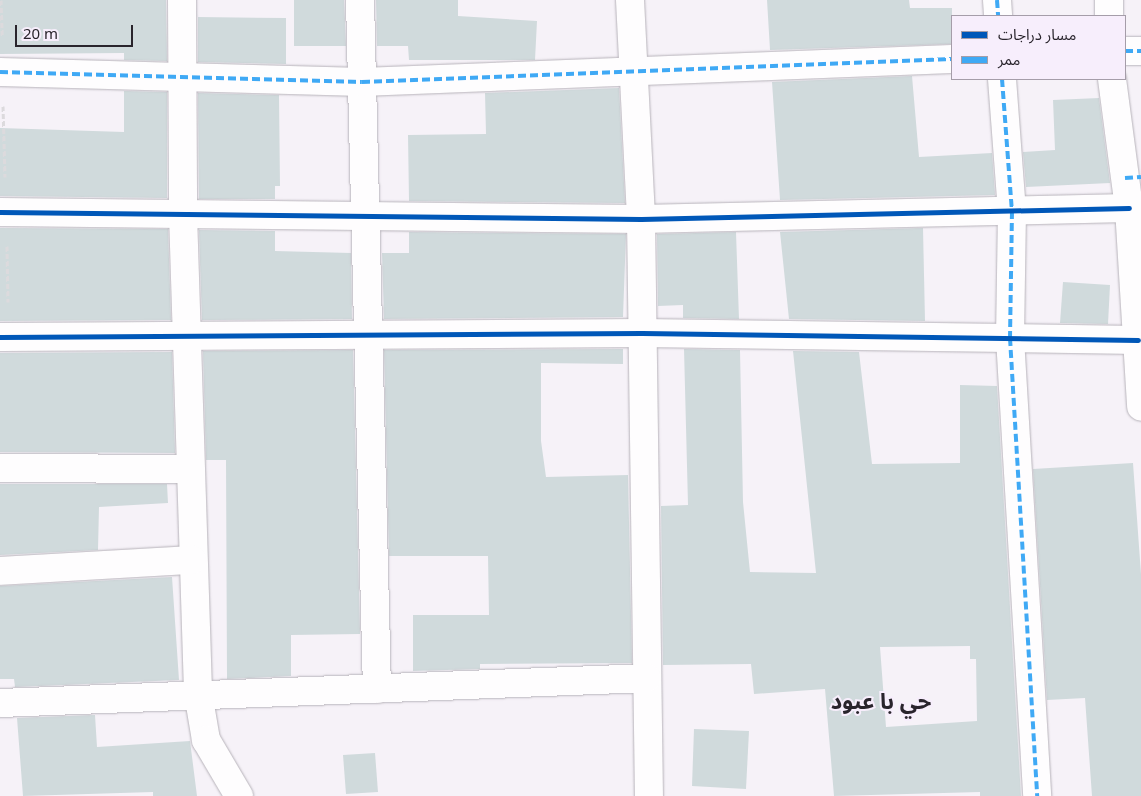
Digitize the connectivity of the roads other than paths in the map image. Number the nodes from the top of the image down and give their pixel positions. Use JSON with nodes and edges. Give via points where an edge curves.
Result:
{"nodes":[{"id":1,"x":182,"y":0,"type":"edge"},
{"id":2,"x":360,"y":0,"type":"edge"},
{"id":3,"x":630,"y":0,"type":"edge"},
{"id":4,"x":997,"y":0,"type":"edge"},
{"id":5,"x":1108,"y":0,"type":"edge"},
{"id":6,"x":998,"y":15,"type":"edge"},
{"id":7,"x":1108,"y":15,"type":"edge"},
{"id":8,"x":1141,"y":50,"type":"edge"},
{"id":9,"x":1126,"y":51,"type":"edge"},
{"id":10,"x":951,"y":58,"type":"edge"},
{"id":11,"x":1,"y":72,"type":"edge"},
{"id":12,"x":631,"y":72,"type":"junction"},
{"id":13,"x":184,"y":74,"type":"junction"},
{"id":14,"x":1002,"y":80,"type":"edge"},
{"id":15,"x":1112,"y":80,"type":"edge"},
{"id":16,"x":362,"y":82,"type":"junction"},
{"id":17,"x":1133,"y":177,"type":"edge"},
{"id":18,"x":1129,"y":208,"type":"junction"},
{"id":19,"x":1012,"y":210,"type":"junction"},
{"id":20,"x":3,"y":212,"type":"edge"},
{"id":21,"x":183,"y":214,"type":"junction"},
{"id":22,"x":365,"y":218,"type":"junction"},
{"id":23,"x":641,"y":219,"type":"junction"},
{"id":24,"x":642,"y":332,"type":"junction"},
{"id":25,"x":186,"y":334,"type":"junction"},
{"id":26,"x":368,"y":334,"type":"junction"},
{"id":27,"x":5,"y":336,"type":"edge"},
{"id":28,"x":1010,"y":338,"type":"junction"},
{"id":29,"x":1138,"y":340,"type":"junction"},
{"id":30,"x":1141,"y":407,"type":"edge"},
{"id":31,"x":0,"y":468,"type":"edge"},
{"id":32,"x":190,"y":469,"type":"junction"},
{"id":33,"x":192,"y":560,"type":"junction"},
{"id":34,"x":0,"y":571,"type":"edge"},
{"id":35,"x":647,"y":678,"type":"junction"},
{"id":36,"x":377,"y":689,"type":"junction"},
{"id":37,"x":198,"y":693,"type":"junction"},
{"id":38,"x":0,"y":702,"type":"edge"},
{"id":39,"x":239,"y":796,"type":"edge"},
{"id":40,"x":649,"y":796,"type":"edge"},
{"id":41,"x":1036,"y":796,"type":"edge"}],
"edges":[{"from":1,"to":13,"type":"street"},
{"from":2,"to":16,"type":"street"},
{"from":3,"to":12,"type":"street"},
{"from":4,"to":6,"type":"street"},
{"from":5,"to":7,"type":"street"},
{"from":8,"to":9,"type":"street"},
{"from":10,"to":12,"type":"street"},
{"from":11,"to":13,"type":"street"},
{"from":12,"to":16,"type":"street"},
{"from":12,"to":23,"type":"street"},
{"from":13,"to":16,"type":"street"},
{"from":13,"to":21,"type":"street"},
{"from":14,"to":19,"type":"street"},
{"from":15,"to":17,"type":"street"},
{"from":16,"to":22,"type":"street"},
{"from":17,"to":18,"type":"street"},
{"from":18,"to":19,"type":"street"},
{"from":18,"to":29,"type":"street"},
{"from":19,"to":23,"type":"street"},
{"from":19,"to":28,"type":"street"},
{"from":20,"to":21,"type":"street"},
{"from":21,"to":22,"type":"street"},
{"from":21,"to":25,"type":"street"},
{"from":22,"to":23,"type":"street"},
{"from":22,"to":26,"type":"street"},
{"from":23,"to":24,"type":"street"},
{"from":24,"to":26,"type":"street"},
{"from":24,"to":28,"type":"street"},
{"from":24,"to":35,"type":"street"},
{"from":25,"to":26,"type":"street"},
{"from":25,"to":27,"type":"street"},
{"from":25,"to":32,"type":"street"},
{"from":26,"to":36,"type":"street"},
{"from":28,"to":29,"type":"street"},
{"from":28,"to":41,"type":"street"},
{"from":29,"to":30,"type":"street"},
{"from":31,"to":32,"type":"street"},
{"from":32,"to":33,"type":"street"},
{"from":33,"to":34,"type":"street"},
{"from":33,"to":37,"type":"street"},
{"from":35,"to":36,"type":"street"},
{"from":35,"to":40,"type":"street"},
{"from":36,"to":37,"type":"street"},
{"from":37,"to":38,"type":"street"},
{"from":37,"to":39,"type":"street","via":[[206,740]]}]}
